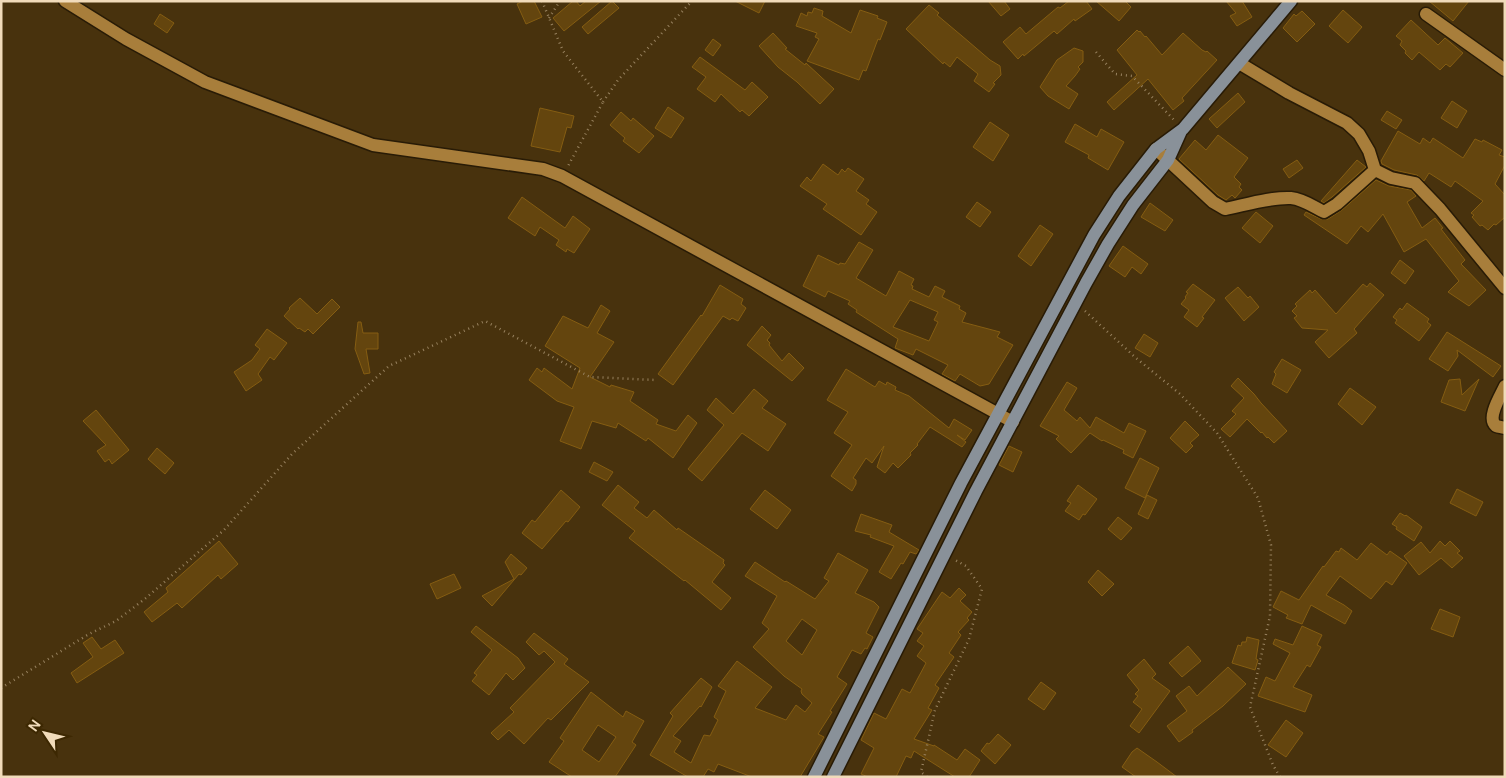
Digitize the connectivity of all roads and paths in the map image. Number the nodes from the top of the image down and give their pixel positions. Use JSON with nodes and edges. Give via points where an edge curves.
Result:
{"nodes":[{"id":1,"x":65,"y":1,"type":"edge"},
{"id":2,"x":542,"y":1,"type":"edge"},
{"id":3,"x":560,"y":1,"type":"edge"},
{"id":4,"x":692,"y":1,"type":"edge"},
{"id":5,"x":1291,"y":1,"type":"edge"},
{"id":6,"x":1426,"y":14,"type":"dead end"},
{"id":7,"x":549,"y":18,"type":"junction"},
{"id":8,"x":1096,"y":52,"type":"dead end"},
{"id":9,"x":1239,"y":63,"type":"junction"},
{"id":10,"x":1505,"y":70,"type":"edge"},
{"id":11,"x":603,"y":102,"type":"junction"},
{"id":12,"x":1182,"y":129,"type":"junction"},
{"id":13,"x":1156,"y":149,"type":"junction"},
{"id":14,"x":1168,"y":160,"type":"junction"},
{"id":15,"x":1376,"y":170,"type":"junction"},
{"id":16,"x":562,"y":176,"type":"junction"},
{"id":17,"x":1505,"y":288,"type":"edge"},
{"id":18,"x":1076,"y":303,"type":"junction"},
{"id":19,"x":656,"y":380,"type":"dead end"},
{"id":20,"x":1505,"y":386,"type":"edge"},
{"id":21,"x":998,"y":414,"type":"junction"},
{"id":22,"x":1013,"y":422,"type":"junction"},
{"id":23,"x":1505,"y":428,"type":"edge"},
{"id":24,"x":944,"y":555,"type":"junction"},
{"id":25,"x":1,"y":688,"type":"edge"},
{"id":26,"x":814,"y":777,"type":"edge"},
{"id":27,"x":833,"y":777,"type":"edge"},
{"id":28,"x":927,"y":777,"type":"edge"},
{"id":29,"x":1280,"y":777,"type":"edge"}],
"edges":[{"from":1,"to":16,"type":"street","via":[[205,82],[373,145],[543,169]]},
{"from":2,"to":7,"type":"path"},
{"from":3,"to":7,"type":"path"},
{"from":4,"to":11,"type":"path","via":[[618,80]]},
{"from":5,"to":9,"type":"main road"},
{"from":6,"to":10,"type":"street"},
{"from":7,"to":11,"type":"path","via":[[563,51]]},
{"from":8,"to":12,"type":"path","via":[[1115,74],[1132,76]]},
{"from":9,"to":12,"type":"main road"},
{"from":9,"to":15,"type":"street","via":[[1347,123],[1360,134]]},
{"from":11,"to":16,"type":"path"},
{"from":12,"to":13,"type":"main road"},
{"from":12,"to":14,"type":"main road"},
{"from":13,"to":14,"type":"street"},
{"from":13,"to":21,"type":"main road","via":[[1119,196],[1094,235]]},
{"from":14,"to":15,"type":"street","via":[[1212,202],[1225,209],[1293,198],[1324,212]]},
{"from":14,"to":18,"type":"main road","via":[[1133,205]]},
{"from":15,"to":17,"type":"street","via":[[1391,178],[1414,183],[1440,209]]},
{"from":16,"to":21,"type":"street"},
{"from":18,"to":22,"type":"main road"},
{"from":18,"to":29,"type":"path","via":[[1180,394],[1217,433],[1258,498],[1271,545],[1270,616],[1250,707]]},
{"from":19,"to":25,"type":"path","via":[[590,377],[485,322],[389,366],[292,454],[224,530],[146,598],[116,621]]},
{"from":20,"to":23,"type":"street","via":[[1492,414],[1496,426]]},
{"from":21,"to":22,"type":"street"},
{"from":21,"to":26,"type":"main road"},
{"from":22,"to":24,"type":"main road"},
{"from":24,"to":27,"type":"main road"},
{"from":24,"to":28,"type":"path","via":[[966,566],[982,589],[970,639],[934,710],[921,772]]}]}
